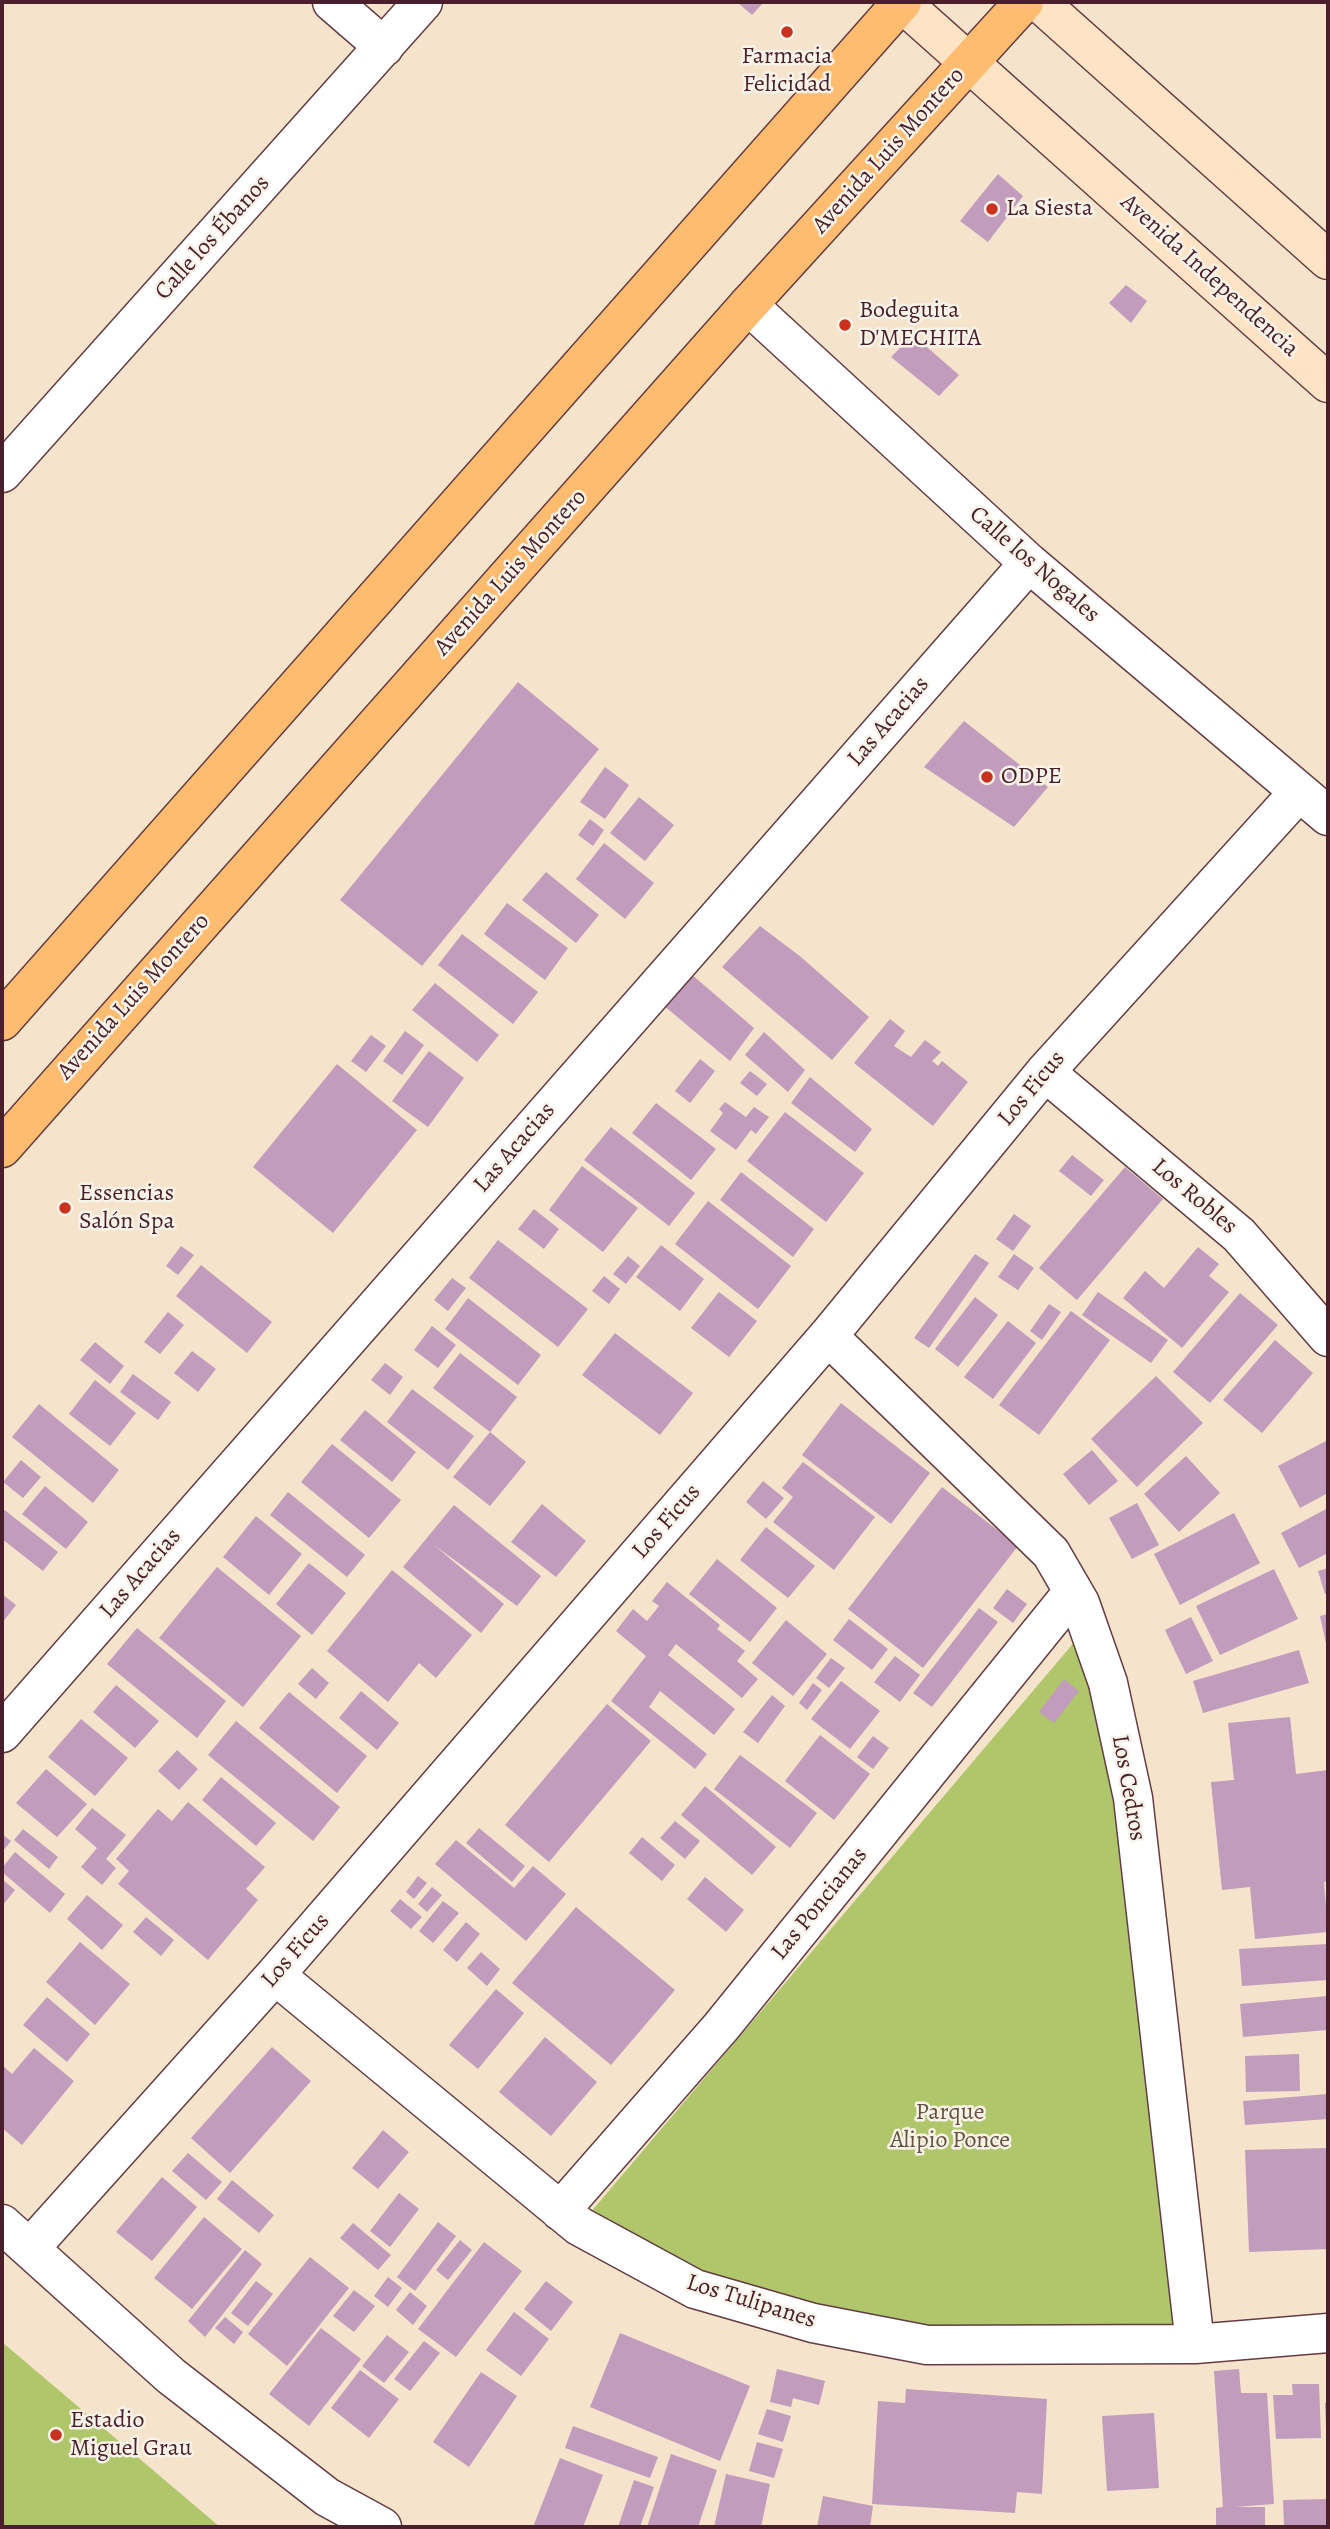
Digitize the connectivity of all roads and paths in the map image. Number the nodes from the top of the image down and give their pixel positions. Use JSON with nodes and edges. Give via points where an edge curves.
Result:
{"nodes":[{"id":1,"x":332,"y":2,"type":"edge"},
{"id":2,"x":423,"y":2,"type":"edge"},
{"id":3,"x":902,"y":2,"type":"edge"},
{"id":4,"x":1024,"y":2,"type":"edge"},
{"id":5,"x":1039,"y":2,"type":"edge"},
{"id":6,"x":384,"y":47,"type":"junction"},
{"id":7,"x":971,"y":62,"type":"junction"},
{"id":8,"x":1328,"y":260,"type":"edge"},
{"id":9,"x":748,"y":305,"type":"junction"},
{"id":10,"x":1328,"y":383,"type":"edge"},
{"id":11,"x":2,"y":473,"type":"edge"},
{"id":12,"x":1029,"y":563,"type":"junction"},
{"id":13,"x":1298,"y":792,"type":"junction"},
{"id":14,"x":1328,"y":816,"type":"edge"},
{"id":15,"x":2,"y":1021,"type":"edge"},
{"id":16,"x":1045,"y":1072,"type":"junction"},
{"id":17,"x":2,"y":1148,"type":"edge"},
{"id":18,"x":828,"y":1336,"type":"junction"},
{"id":19,"x":1328,"y":1337,"type":"edge"},
{"id":20,"x":1073,"y":1592,"type":"junction"},
{"id":21,"x":2,"y":1733,"type":"edge"},
{"id":22,"x":275,"y":1975,"type":"junction"},
{"id":23,"x":560,"y":2211,"type":"junction"},
{"id":24,"x":2,"y":2224,"type":"edge"},
{"id":25,"x":30,"y":2248,"type":"junction"},
{"id":26,"x":1328,"y":2333,"type":"edge"},
{"id":27,"x":1195,"y":2344,"type":"junction"},
{"id":28,"x":382,"y":2527,"type":"edge"}],
"edges":[{"from":1,"to":6,"type":"street"},
{"from":2,"to":6,"type":"street","name":"Calle los Ébanos"},
{"from":3,"to":7,"type":"main road","name":"Avenida Independencia"},
{"from":3,"to":15,"type":"main road"},
{"from":4,"to":7,"type":"main road","name":"Avenida Luis Montero"},
{"from":5,"to":8,"type":"main road"},
{"from":6,"to":11,"type":"street","name":"Calle los Ébanos"},
{"from":7,"to":9,"type":"main road","name":"Avenida Luis Montero"},
{"from":7,"to":10,"type":"main road","name":"Avenida Independencia"},
{"from":9,"to":12,"type":"street","name":"Calle los Nogales"},
{"from":9,"to":17,"type":"main road","name":"Avenida Luis Montero"},
{"from":12,"to":13,"type":"street","name":"Calle los Nogales"},
{"from":12,"to":21,"type":"street","name":"Las Acacias"},
{"from":13,"to":14,"type":"street","name":"Calle los Nogales"},
{"from":13,"to":16,"type":"street","name":"Los Ficus"},
{"from":16,"to":18,"type":"street","name":"Los Ficus"},
{"from":16,"to":19,"type":"street","name":"Los Robles","via":[[1239,1235]]},
{"from":18,"to":20,"type":"street","name":"Los Cedros","via":[[1051,1553]]},
{"from":18,"to":22,"type":"street","name":"Los Ficus"},
{"from":20,"to":23,"type":"street","name":"Las Poncianas","via":[[721,2027]]},
{"from":20,"to":27,"type":"street","name":"Los Cedros","via":[[1108,1683],[1133,1798]]},
{"from":22,"to":23,"type":"street","name":"Los Tulipanes"},
{"from":22,"to":25,"type":"street","name":"Los Ficus"},
{"from":23,"to":27,"type":"street","name":"Los Tulipanes","via":[[695,2289],[813,2323],[927,2345]]},
{"from":24,"to":25,"type":"street"},
{"from":25,"to":28,"type":"street","via":[[171,2376],[327,2497]]},
{"from":26,"to":27,"type":"street","name":"Los Tulipanes"}]}
